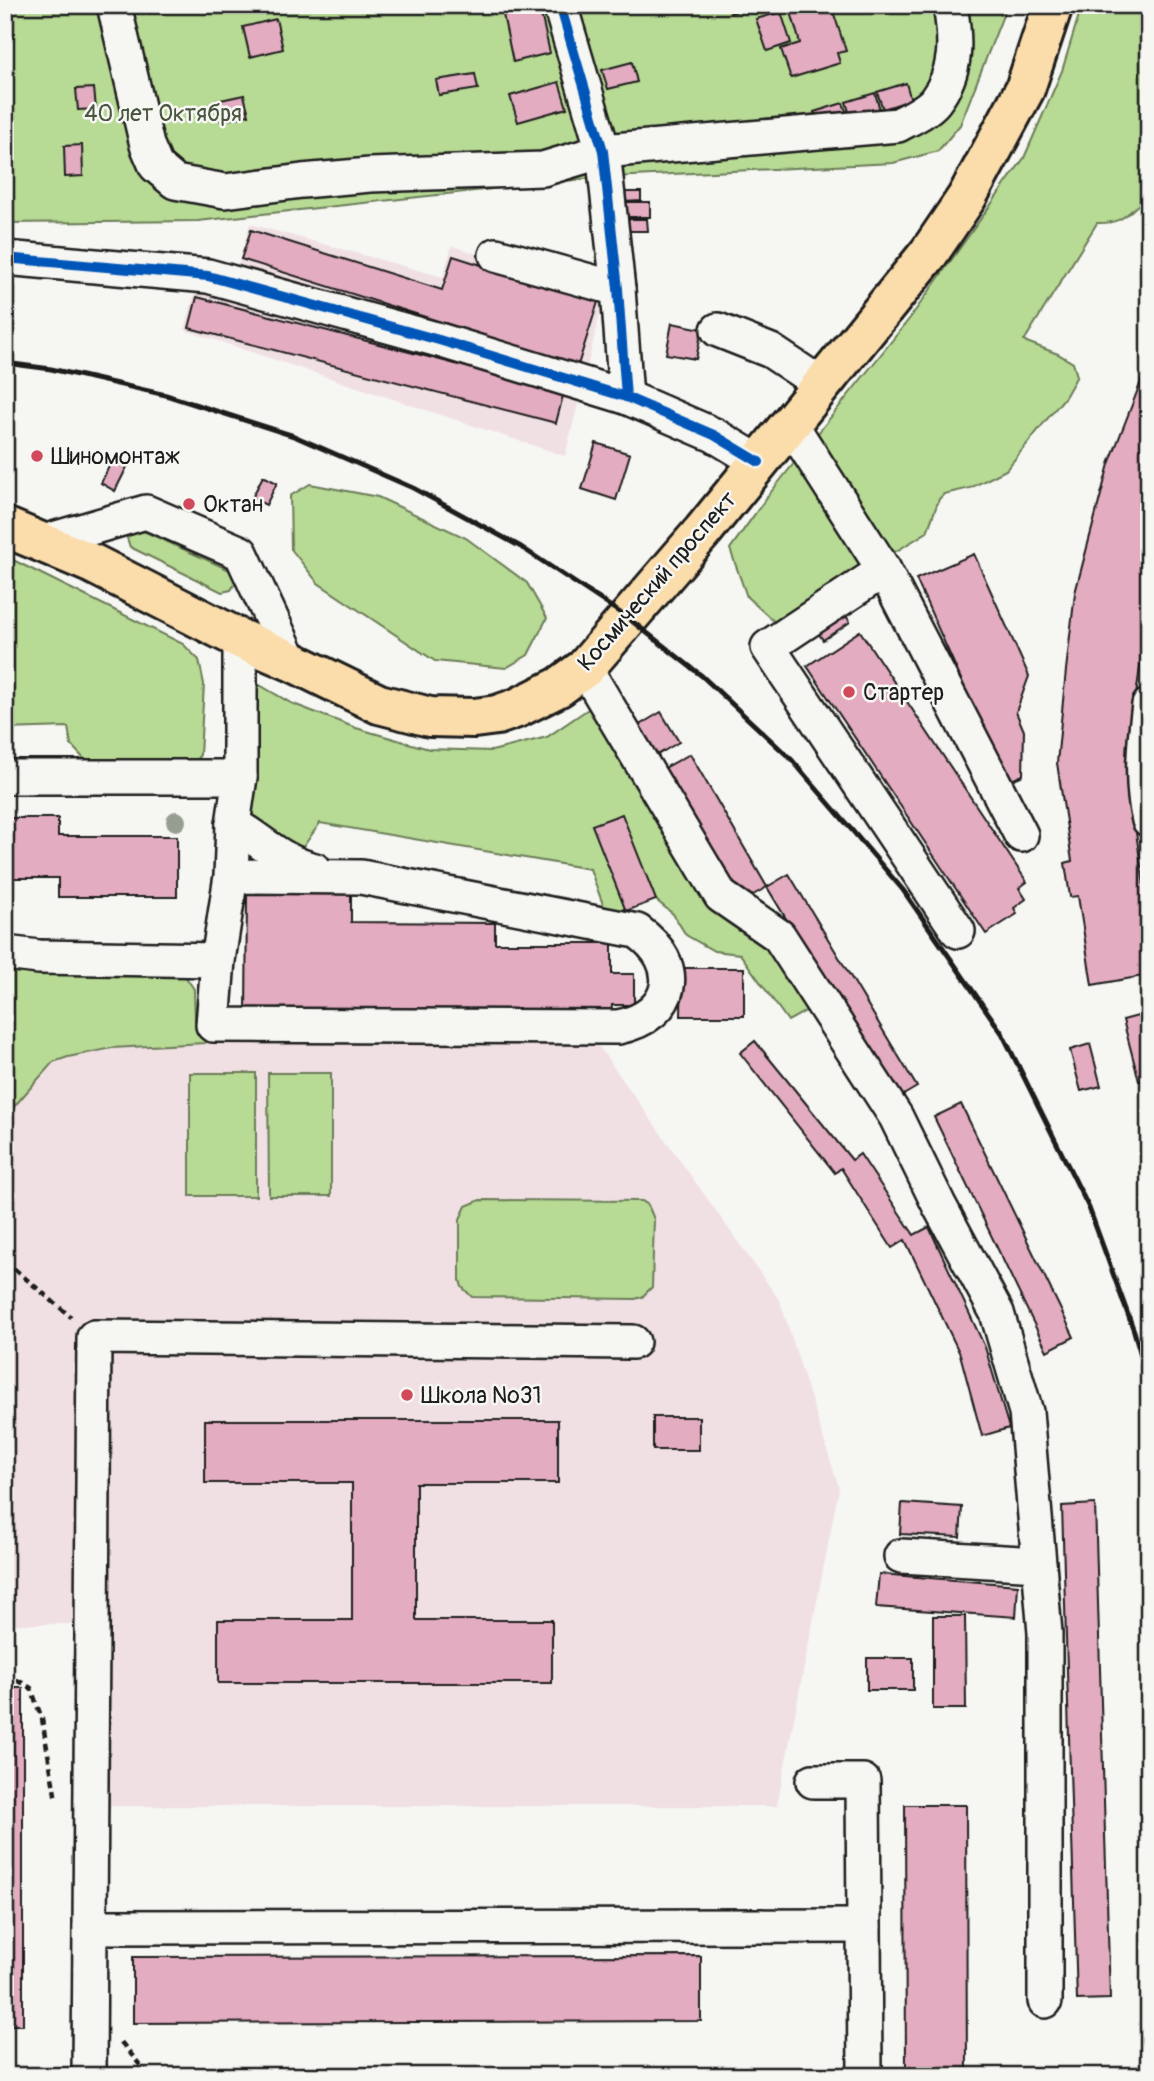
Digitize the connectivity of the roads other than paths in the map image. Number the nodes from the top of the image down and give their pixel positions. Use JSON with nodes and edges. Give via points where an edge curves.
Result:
{"nodes":[{"id":1,"x":114,"y":5,"type":"edge"},
{"id":2,"x":560,"y":5,"type":"edge"},
{"id":3,"x":950,"y":5,"type":"edge"},
{"id":4,"x":1053,"y":5,"type":"edge"},
{"id":5,"x":603,"y":151,"type":"junction"},
{"id":6,"x":496,"y":255,"type":"dead end"},
{"id":7,"x":5,"y":258,"type":"edge"},
{"id":8,"x":618,"y":289,"type":"junction"},
{"id":9,"x":718,"y":330,"type":"dead end"},
{"id":10,"x":822,"y":385,"type":"junction"},
{"id":11,"x":626,"y":397,"type":"junction"},
{"id":12,"x":790,"y":423,"type":"junction"},
{"id":13,"x":759,"y":462,"type":"junction"},
{"id":14,"x":5,"y":527,"type":"edge"},
{"id":15,"x":43,"y":542,"type":"junction"},
{"id":16,"x":884,"y":570,"type":"junction"},
{"id":17,"x":240,"y":639,"type":"junction"},
{"id":18,"x":291,"y":661,"type":"junction"},
{"id":19,"x":585,"y":668,"type":"junction"},
{"id":20,"x":1149,"y":705,"type":"edge"},
{"id":21,"x":5,"y":776,"type":"edge"},
{"id":22,"x":240,"y":777,"type":"junction"},
{"id":23,"x":1149,"y":820,"type":"edge"},
{"id":24,"x":233,"y":824,"type":"junction"},
{"id":25,"x":1021,"y":835,"type":"dead end"},
{"id":26,"x":231,"y":876,"type":"junction"},
{"id":27,"x":348,"y":877,"type":"junction"},
{"id":28,"x":958,"y":931,"type":"dead end"},
{"id":29,"x":5,"y":953,"type":"edge"},
{"id":30,"x":218,"y":960,"type":"junction"},
{"id":31,"x":633,"y":1342,"type":"dead end"},
{"id":32,"x":901,"y":1556,"type":"dead end"},
{"id":33,"x":1039,"y":1564,"type":"junction"},
{"id":34,"x":813,"y":1781,"type":"dead end"},
{"id":35,"x":864,"y":1926,"type":"junction"},
{"id":36,"x":90,"y":1927,"type":"junction"},
{"id":37,"x":1045,"y":2001,"type":"dead end"},
{"id":38,"x":89,"y":2076,"type":"edge"},
{"id":39,"x":865,"y":2076,"type":"edge"}],
"edges":[{"from":1,"to":5,"type":"street","via":[[147,145],[156,166],[175,182],[225,191],[370,175],[543,169]]},
{"from":2,"to":5,"type":"street"},
{"from":3,"to":5,"type":"street","via":[[956,39],[951,70],[934,103],[898,125]]},
{"from":4,"to":10,"type":"main road","name":"Космический проспект","via":[[1025,89],[967,197],[929,253]]},
{"from":5,"to":8,"type":"street"},
{"from":6,"to":8,"type":"street"},
{"from":7,"to":11,"type":"street","via":[[208,276]]},
{"from":8,"to":11,"type":"street"},
{"from":9,"to":10,"type":"street","via":[[771,351]]},
{"from":10,"to":12,"type":"main road","name":"Космический проспект"},
{"from":11,"to":13,"type":"street","via":[[714,435]]},
{"from":12,"to":13,"type":"main road","name":"Космический проспект"},
{"from":12,"to":16,"type":"street"},
{"from":13,"to":19,"type":"main road","name":"Космический проспект"},
{"from":14,"to":15,"type":"main road","name":"Космический проспект"},
{"from":15,"to":17,"type":"main road","name":"Космический проспект"},
{"from":15,"to":18,"type":"street","via":[[146,512],[242,553]]},
{"from":16,"to":25,"type":"street"},
{"from":16,"to":28,"type":"street","via":[[768,646]]},
{"from":17,"to":18,"type":"main road","name":"Космический проспект"},
{"from":17,"to":22,"type":"street"},
{"from":18,"to":19,"type":"main road","name":"Космический проспект","via":[[379,704],[441,718],[507,712],[559,687]]},
{"from":19,"to":33,"type":"street","via":[[722,896],[779,936],[896,1117],[997,1312],[1026,1412]]},
{"from":20,"to":23,"type":"street","via":[[1145,740]]},
{"from":21,"to":22,"type":"street"},
{"from":22,"to":24,"type":"street"},
{"from":24,"to":26,"type":"street"},
{"from":24,"to":27,"type":"street","via":[[303,868]]},
{"from":26,"to":27,"type":"street"},
{"from":26,"to":30,"type":"street"},
{"from":27,"to":30,"type":"street","via":[[637,931],[653,942],[664,958],[668,977],[664,997],[653,1013],[618,1027],[214,1026]]},
{"from":29,"to":30,"type":"street"},
{"from":31,"to":36,"type":"street","via":[[94,1337]]},
{"from":32,"to":33,"type":"street"},
{"from":33,"to":37,"type":"street","via":[[1045,1633]]},
{"from":34,"to":35,"type":"street","via":[[863,1781]]},
{"from":35,"to":36,"type":"street"},
{"from":35,"to":39,"type":"street"},
{"from":36,"to":38,"type":"street"}]}
